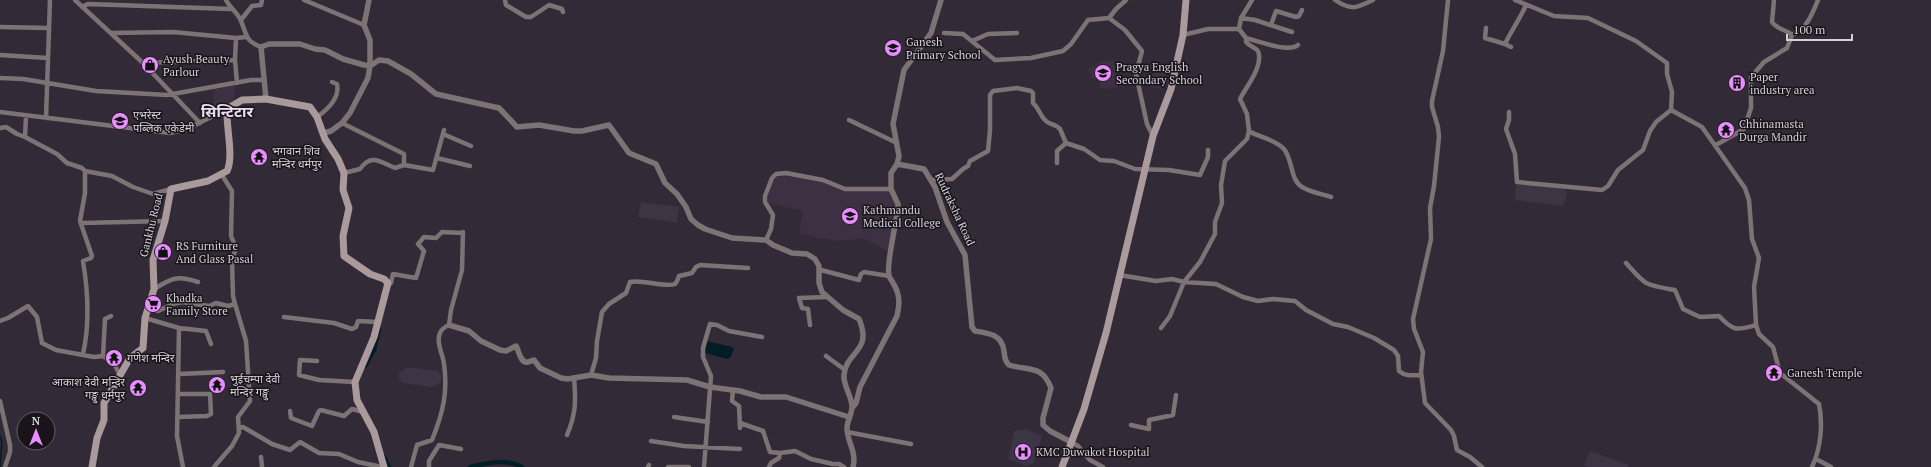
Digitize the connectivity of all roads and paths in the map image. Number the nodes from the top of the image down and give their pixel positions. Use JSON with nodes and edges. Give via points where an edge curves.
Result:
{"nodes":[{"id":1,"x":50,"y":0,"type":"edge"},
{"id":2,"x":75,"y":0,"type":"edge"},
{"id":3,"x":226,"y":0,"type":"edge"},
{"id":4,"x":262,"y":0,"type":"edge"},
{"id":5,"x":304,"y":0,"type":"edge"},
{"id":6,"x":369,"y":0,"type":"edge"},
{"id":7,"x":505,"y":0,"type":"edge"},
{"id":8,"x":941,"y":0,"type":"edge"},
{"id":9,"x":1126,"y":0,"type":"edge"},
{"id":10,"x":1186,"y":0,"type":"edge"},
{"id":11,"x":1252,"y":0,"type":"edge"},
{"id":12,"x":1335,"y":0,"type":"edge"},
{"id":13,"x":1374,"y":0,"type":"edge"},
{"id":14,"x":1448,"y":0,"type":"edge"},
{"id":15,"x":1515,"y":0,"type":"edge"},
{"id":16,"x":1774,"y":0,"type":"edge"},
{"id":17,"x":1818,"y":0,"type":"edge"},
{"id":18,"x":131,"y":2,"type":"edge"},
{"id":19,"x":1526,"y":5,"type":"junction"},
{"id":20,"x":82,"y":7,"type":"junction"},
{"id":21,"x":231,"y":9,"type":"junction"},
{"id":22,"x":1302,"y":10,"type":"dead end"},
{"id":23,"x":564,"y":12,"type":"dead end"},
{"id":24,"x":1109,"y":18,"type":"junction"},
{"id":25,"x":1241,"y":18,"type":"junction"},
{"id":26,"x":241,"y":20,"type":"junction"},
{"id":27,"x":364,"y":25,"type":"junction"},
{"id":28,"x":1271,"y":25,"type":"junction"},
{"id":29,"x":0,"y":27,"type":"edge"},
{"id":30,"x":49,"y":28,"type":"junction"},
{"id":31,"x":1486,"y":28,"type":"dead end"},
{"id":32,"x":1239,"y":29,"type":"junction"},
{"id":33,"x":1292,"y":32,"type":"dead end"},
{"id":34,"x":111,"y":33,"type":"junction"},
{"id":35,"x":944,"y":33,"type":"dead end"},
{"id":36,"x":1017,"y":33,"type":"dead end"},
{"id":37,"x":1183,"y":35,"type":"junction"},
{"id":38,"x":1792,"y":35,"type":"junction"},
{"id":39,"x":246,"y":37,"type":"junction"},
{"id":40,"x":236,"y":38,"type":"junction"},
{"id":41,"x":1246,"y":38,"type":"junction"},
{"id":42,"x":972,"y":41,"type":"junction"},
{"id":43,"x":1505,"y":44,"type":"junction"},
{"id":44,"x":1298,"y":45,"type":"dead end"},
{"id":45,"x":262,"y":47,"type":"junction"},
{"id":46,"x":1511,"y":47,"type":"dead end"},
{"id":47,"x":0,"y":55,"type":"edge"},
{"id":48,"x":48,"y":58,"type":"junction"},
{"id":49,"x":235,"y":60,"type":"junction"},
{"id":50,"x":143,"y":63,"type":"junction"},
{"id":51,"x":370,"y":66,"type":"junction"},
{"id":52,"x":0,"y":78,"type":"edge"},
{"id":53,"x":264,"y":80,"type":"junction"},
{"id":54,"x":332,"y":82,"type":"dead end"},
{"id":55,"x":237,"y":83,"type":"junction"},
{"id":56,"x":48,"y":84,"type":"junction"},
{"id":57,"x":171,"y":94,"type":"junction"},
{"id":58,"x":266,"y":99,"type":"junction"},
{"id":59,"x":227,"y":109,"type":"junction"},
{"id":60,"x":1671,"y":110,"type":"junction"},
{"id":61,"x":0,"y":112,"type":"edge"},
{"id":62,"x":1509,"y":112,"type":"dead end"},
{"id":63,"x":26,"y":116,"type":"junction"},
{"id":64,"x":317,"y":117,"type":"junction"},
{"id":65,"x":46,"y":118,"type":"junction"},
{"id":66,"x":849,"y":120,"type":"dead end"},
{"id":67,"x":200,"y":123,"type":"junction"},
{"id":68,"x":342,"y":123,"type":"junction"},
{"id":69,"x":0,"y":128,"type":"edge"},
{"id":70,"x":1249,"y":131,"type":"junction"},
{"id":71,"x":324,"y":134,"type":"junction"},
{"id":72,"x":1153,"y":136,"type":"junction"},
{"id":73,"x":26,"y":137,"type":"junction"},
{"id":74,"x":897,"y":143,"type":"junction"},
{"id":75,"x":1066,"y":143,"type":"junction"},
{"id":76,"x":1716,"y":145,"type":"junction"},
{"id":77,"x":471,"y":146,"type":"dead end"},
{"id":78,"x":1208,"y":150,"type":"dead end"},
{"id":79,"x":437,"y":158,"type":"junction"},
{"id":80,"x":1057,"y":163,"type":"dead end"},
{"id":81,"x":897,"y":164,"type":"junction"},
{"id":82,"x":404,"y":165,"type":"junction"},
{"id":83,"x":470,"y":166,"type":"dead end"},
{"id":84,"x":1146,"y":168,"type":"junction"},
{"id":85,"x":86,"y":172,"type":"junction"},
{"id":86,"x":344,"y":173,"type":"junction"},
{"id":87,"x":222,"y":175,"type":"junction"},
{"id":88,"x":930,"y":180,"type":"junction"},
{"id":89,"x":171,"y":189,"type":"junction"},
{"id":90,"x":891,"y":189,"type":"junction"},
{"id":91,"x":1331,"y":197,"type":"dead end"},
{"id":92,"x":165,"y":221,"type":"junction"},
{"id":93,"x":82,"y":223,"type":"junction"},
{"id":94,"x":766,"y":240,"type":"junction"},
{"id":95,"x":1626,"y":263,"type":"dead end"},
{"id":96,"x":748,"y":268,"type":"dead end"},
{"id":97,"x":820,"y":270,"type":"junction"},
{"id":98,"x":1120,"y":275,"type":"junction"},
{"id":99,"x":889,"y":276,"type":"junction"},
{"id":100,"x":198,"y":282,"type":"dead end"},
{"id":101,"x":1184,"y":282,"type":"junction"},
{"id":102,"x":388,"y":285,"type":"junction"},
{"id":103,"x":154,"y":289,"type":"junction"},
{"id":104,"x":827,"y":297,"type":"junction"},
{"id":105,"x":235,"y":304,"type":"junction"},
{"id":106,"x":147,"y":308,"type":"junction"},
{"id":107,"x":111,"y":316,"type":"dead end"},
{"id":108,"x":284,"y":317,"type":"dead end"},
{"id":109,"x":145,"y":318,"type":"junction"},
{"id":110,"x":0,"y":321,"type":"edge"},
{"id":111,"x":377,"y":322,"type":"junction"},
{"id":112,"x":1756,"y":324,"type":"junction"},
{"id":113,"x":448,"y":325,"type":"junction"},
{"id":114,"x":810,"y":325,"type":"dead end"},
{"id":115,"x":179,"y":328,"type":"junction"},
{"id":116,"x":1161,"y":328,"type":"dead end"},
{"id":117,"x":762,"y":337,"type":"dead end"},
{"id":118,"x":211,"y":344,"type":"dead end"},
{"id":119,"x":83,"y":354,"type":"junction"},
{"id":120,"x":103,"y":356,"type":"junction"},
{"id":121,"x":826,"y":356,"type":"dead end"},
{"id":122,"x":317,"y":361,"type":"dead end"},
{"id":123,"x":845,"y":370,"type":"junction"},
{"id":124,"x":223,"y":372,"type":"dead end"},
{"id":125,"x":179,"y":374,"type":"junction"},
{"id":126,"x":120,"y":375,"type":"junction"},
{"id":127,"x":591,"y":375,"type":"junction"},
{"id":128,"x":1421,"y":375,"type":"junction"},
{"id":129,"x":574,"y":378,"type":"junction"},
{"id":130,"x":355,"y":382,"type":"junction"},
{"id":131,"x":710,"y":387,"type":"junction"},
{"id":132,"x":733,"y":390,"type":"junction"},
{"id":133,"x":178,"y":394,"type":"junction"},
{"id":134,"x":1176,"y":395,"type":"dead end"},
{"id":135,"x":0,"y":401,"type":"edge"},
{"id":136,"x":852,"y":408,"type":"junction"},
{"id":137,"x":290,"y":411,"type":"dead end"},
{"id":138,"x":363,"y":412,"type":"junction"},
{"id":139,"x":178,"y":417,"type":"junction"},
{"id":140,"x":674,"y":417,"type":"dead end"},
{"id":141,"x":849,"y":417,"type":"junction"},
{"id":142,"x":708,"y":422,"type":"junction"},
{"id":143,"x":1131,"y":426,"type":"dead end"},
{"id":144,"x":239,"y":428,"type":"junction"},
{"id":145,"x":847,"y":432,"type":"junction"},
{"id":146,"x":567,"y":435,"type":"dead end"},
{"id":147,"x":651,"y":441,"type":"dead end"},
{"id":148,"x":1071,"y":442,"type":"junction"},
{"id":149,"x":911,"y":444,"type":"dead end"},
{"id":150,"x":706,"y":447,"type":"junction"},
{"id":151,"x":461,"y":449,"type":"dead end"},
{"id":152,"x":740,"y":449,"type":"dead end"},
{"id":153,"x":780,"y":453,"type":"junction"},
{"id":154,"x":261,"y":457,"type":"dead end"},
{"id":155,"x":1816,"y":459,"type":"junction"},
{"id":156,"x":1093,"y":465,"type":"edge"},
{"id":157,"x":5,"y":467,"type":"edge"},
{"id":158,"x":92,"y":467,"type":"edge"},
{"id":159,"x":183,"y":467,"type":"edge"},
{"id":160,"x":214,"y":467,"type":"edge"},
{"id":161,"x":262,"y":467,"type":"edge"},
{"id":162,"x":383,"y":467,"type":"edge"},
{"id":163,"x":411,"y":467,"type":"edge"},
{"id":164,"x":428,"y":467,"type":"edge"},
{"id":165,"x":668,"y":467,"type":"edge"},
{"id":166,"x":690,"y":467,"type":"edge"},
{"id":167,"x":704,"y":467,"type":"edge"},
{"id":168,"x":769,"y":467,"type":"edge"},
{"id":169,"x":844,"y":467,"type":"edge"},
{"id":170,"x":853,"y":467,"type":"edge"},
{"id":171,"x":1062,"y":467,"type":"edge"},
{"id":172,"x":1103,"y":467,"type":"edge"},
{"id":173,"x":1482,"y":467,"type":"edge"},
{"id":174,"x":1812,"y":467,"type":"edge"},
{"id":175,"x":1831,"y":467,"type":"edge"}],
"edges":[{"from":1,"to":30,"type":"street"},
{"from":2,"to":20,"type":"street"},
{"from":3,"to":21,"type":"street"},
{"from":4,"to":26,"type":"street","via":[[261,5],[252,6]]},
{"from":5,"to":27,"type":"street"},
{"from":6,"to":27,"type":"street"},
{"from":7,"to":23,"type":"street","via":[[506,5],[526,17],[531,17],[549,5]]},
{"from":8,"to":74,"type":"street","via":[[932,33],[904,70],[893,124]]},
{"from":9,"to":24,"type":"street"},
{"from":10,"to":37,"type":"main road"},
{"from":11,"to":25,"type":"street"},
{"from":12,"to":13,"type":"street","via":[[1352,8]]},
{"from":14,"to":128,"type":"street","via":[[1443,52],[1432,101],[1439,137],[1430,208],[1431,238],[1413,319],[1423,352]]},
{"from":15,"to":19,"type":"street"},
{"from":16,"to":38,"type":"street","via":[[1773,25]]},
{"from":17,"to":38,"type":"street","via":[[1800,32]]},
{"from":18,"to":20,"type":"street","via":[[88,4]]},
{"from":18,"to":21,"type":"street"},
{"from":19,"to":43,"type":"street"},
{"from":19,"to":60,"type":"street","via":[[1554,16],[1588,18],[1636,41],[1662,58],[1667,62],[1672,92]]},
{"from":20,"to":34,"type":"street"},
{"from":21,"to":26,"type":"street"},
{"from":22,"to":28,"type":"street","via":[[1296,17],[1276,11]]},
{"from":24,"to":42,"type":"street","via":[[1088,20],[1066,49],[1038,57],[995,60]]},
{"from":24,"to":72,"type":"street","via":[[1125,30],[1140,48],[1141,55],[1136,74],[1147,124]]},
{"from":25,"to":28,"type":"street"},
{"from":25,"to":32,"type":"street"},
{"from":26,"to":39,"type":"street"},
{"from":27,"to":51,"type":"street","via":[[370,40]]},
{"from":28,"to":33,"type":"street"},
{"from":29,"to":30,"type":"street"},
{"from":30,"to":48,"type":"street"},
{"from":31,"to":43,"type":"street","via":[[1485,38]]},
{"from":32,"to":37,"type":"street","via":[[1208,29]]},
{"from":32,"to":41,"type":"street"},
{"from":34,"to":40,"type":"street","via":[[173,32]]},
{"from":34,"to":50,"type":"street"},
{"from":35,"to":42,"type":"street","via":[[963,34]]},
{"from":36,"to":42,"type":"street","via":[[988,34]]},
{"from":37,"to":72,"type":"main road","via":[[1171,89]]},
{"from":38,"to":76,"type":"street","via":[[1787,48],[1764,62],[1750,77],[1751,108],[1744,130]]},
{"from":39,"to":40,"type":"street"},
{"from":39,"to":45,"type":"street","via":[[254,45]]},
{"from":40,"to":49,"type":"street"},
{"from":41,"to":44,"type":"street","via":[[1280,47],[1294,48]]},
{"from":41,"to":70,"type":"street","via":[[1248,46],[1256,48],[1258,52],[1257,68],[1240,100],[1247,114]]},
{"from":43,"to":46,"type":"street"},
{"from":45,"to":51,"type":"street","via":[[269,44],[300,44]]},
{"from":45,"to":53,"type":"street"},
{"from":47,"to":48,"type":"street"},
{"from":48,"to":56,"type":"street"},
{"from":49,"to":50,"type":"street"},
{"from":49,"to":55,"type":"street"},
{"from":50,"to":57,"type":"street"},
{"from":51,"to":68,"type":"street","via":[[350,113]]},
{"from":51,"to":94,"type":"street","via":[[379,60],[388,61],[411,74],[436,94],[499,108],[520,128],[539,125],[574,132],[609,125],[629,153],[656,164],[666,183],[677,194],[698,225],[705,230],[732,238]]},
{"from":52,"to":56,"type":"street"},
{"from":53,"to":55,"type":"street"},
{"from":53,"to":58,"type":"street"},
{"from":54,"to":64,"type":"street","via":[[338,87],[330,108]]},
{"from":55,"to":57,"type":"street"},
{"from":56,"to":57,"type":"street","via":[[96,91]]},
{"from":56,"to":65,"type":"street"},
{"from":57,"to":67,"type":"street"},
{"from":58,"to":59,"type":"main road","via":[[242,100]]},
{"from":58,"to":64,"type":"main road","via":[[310,107]]},
{"from":59,"to":67,"type":"street"},
{"from":59,"to":87,"type":"main road","via":[[230,147],[228,168]]},
{"from":60,"to":62,"type":"street","via":[[1656,122],[1644,150],[1618,170],[1608,186],[1602,190],[1517,182],[1515,154],[1506,129]]},
{"from":60,"to":76,"type":"street","via":[[1702,127]]},
{"from":61,"to":63,"type":"street"},
{"from":63,"to":65,"type":"street"},
{"from":63,"to":73,"type":"street"},
{"from":64,"to":71,"type":"main road"},
{"from":65,"to":67,"type":"street","via":[[159,133],[179,132]]},
{"from":66,"to":74,"type":"street"},
{"from":68,"to":71,"type":"street"},
{"from":68,"to":82,"type":"street","via":[[404,154]]},
{"from":69,"to":73,"type":"street","via":[[6,127]]},
{"from":70,"to":91,"type":"street","via":[[1260,138],[1274,141],[1283,148],[1289,157],[1296,182],[1302,188]]},
{"from":70,"to":101,"type":"street","via":[[1247,139],[1225,161],[1221,185],[1222,203],[1215,222],[1215,234],[1200,262]]},
{"from":71,"to":86,"type":"main road"},
{"from":72,"to":84,"type":"main road"},
{"from":73,"to":85,"type":"street"},
{"from":74,"to":81,"type":"street"},
{"from":75,"to":80,"type":"street","via":[[1057,151]]},
{"from":75,"to":84,"type":"street","via":[[1084,149],[1100,160],[1135,169]]},
{"from":75,"to":88,"type":"street","via":[[1058,126],[1050,124],[1041,116],[1039,108],[1032,103],[1032,91],[1016,88],[993,91],[990,95],[988,151],[970,161],[968,166],[952,179]]},
{"from":76,"to":112,"type":"street","via":[[1740,181],[1749,200],[1752,239],[1759,258],[1754,287]]},
{"from":77,"to":79,"type":"street","via":[[444,132]]},
{"from":78,"to":84,"type":"street","via":[[1208,157],[1200,175]]},
{"from":79,"to":82,"type":"street","via":[[433,170]]},
{"from":79,"to":83,"type":"street"},
{"from":81,"to":88,"type":"street","name":"Rudraksha Road","via":[[921,168]]},
{"from":81,"to":90,"type":"street","via":[[891,173]]},
{"from":82,"to":86,"type":"street","via":[[395,168],[380,160],[372,160],[360,169]]},
{"from":84,"to":98,"type":"main road"},
{"from":85,"to":89,"type":"street","via":[[112,176],[153,194]]},
{"from":85,"to":93,"type":"street","via":[[79,219]]},
{"from":86,"to":102,"type":"main road","via":[[343,190],[349,208],[343,236],[343,254],[367,272],[384,279]]},
{"from":87,"to":89,"type":"main road","name":"Gankhu Road","via":[[191,186]]},
{"from":87,"to":105,"type":"street","via":[[232,191],[231,236],[236,248],[232,260]]},
{"from":88,"to":148,"type":"street","name":"Rudraksha Road","via":[[935,187],[947,222],[965,255],[972,327],[975,331],[988,333],[1001,340],[1004,346],[1004,359],[1009,365],[1037,370],[1045,376],[1051,388],[1043,425]]},
{"from":89,"to":92,"type":"main road","name":"Gankhu Road"},
{"from":90,"to":94,"type":"street","via":[[845,189],[823,180],[786,173],[776,174],[765,196],[765,202],[773,215]]},
{"from":90,"to":99,"type":"street","via":[[898,210],[888,262]]},
{"from":92,"to":93,"type":"street"},
{"from":92,"to":103,"type":"main road","name":"Gankhu Road","via":[[153,260]]},
{"from":93,"to":119,"type":"street","via":[[92,256],[83,261],[87,283],[88,332]]},
{"from":94,"to":97,"type":"street","via":[[792,253],[807,254],[814,259]]},
{"from":95,"to":112,"type":"street","via":[[1643,282],[1675,290],[1683,309],[1700,317],[1719,316],[1728,327],[1736,330]]},
{"from":96,"to":127,"type":"street","via":[[700,265],[692,273],[679,276],[677,282],[671,285],[630,282],[626,293],[602,312]]},
{"from":97,"to":99,"type":"street","via":[[859,280],[864,272]]},
{"from":97,"to":104,"type":"street","via":[[820,287]]},
{"from":98,"to":101,"type":"street","via":[[1156,281],[1172,279]]},
{"from":98,"to":148,"type":"main road","via":[[1084,409]]},
{"from":99,"to":136,"type":"street","via":[[898,292],[899,307]]},
{"from":100,"to":103,"type":"street","via":[[172,278]]},
{"from":101,"to":116,"type":"street","via":[[1170,316]]},
{"from":101,"to":128,"type":"street","via":[[1216,284],[1258,301],[1295,301],[1306,310],[1333,324],[1348,327],[1374,338],[1394,350],[1403,374]]},
{"from":102,"to":111,"type":"main road"},
{"from":102,"to":113,"type":"street","via":[[393,274],[416,278],[424,251],[418,244],[424,237],[436,238],[442,232],[463,232],[462,270]]},
{"from":103,"to":106,"type":"main road","name":"Gankhu Road"},
{"from":104,"to":114,"type":"street","via":[[799,298],[802,308],[808,310]]},
{"from":104,"to":123,"type":"street","via":[[860,322],[862,344]]},
{"from":105,"to":106,"type":"street","via":[[228,306],[216,303],[209,306],[182,302],[158,311]]},
{"from":105,"to":144,"type":"street","via":[[246,341],[250,396],[250,401],[238,417]]},
{"from":106,"to":109,"type":"main road","name":"Gankhu Road"},
{"from":107,"to":120,"type":"street","via":[[105,319]]},
{"from":108,"to":111,"type":"street","via":[[334,323],[352,329],[358,321]]},
{"from":109,"to":115,"type":"street"},
{"from":109,"to":126,"type":"main road","name":"Gankhu Road","via":[[143,348],[130,358]]},
{"from":110,"to":119,"type":"street","via":[[28,306],[37,317],[42,343],[56,350]]},
{"from":111,"to":130,"type":"main road","via":[[374,337]]},
{"from":112,"to":155,"type":"street","via":[[1759,334],[1773,347],[1780,373],[1819,404],[1823,421]]},
{"from":113,"to":129,"type":"street","via":[[469,331],[481,341],[500,350],[506,351],[516,346],[519,356],[524,361],[534,360],[540,368],[561,378]]},
{"from":113,"to":163,"type":"street","via":[[439,334],[438,342],[444,363],[445,390],[441,418],[432,440],[417,445]]},
{"from":115,"to":118,"type":"street","via":[[206,331]]},
{"from":115,"to":125,"type":"street"},
{"from":117,"to":131,"type":"street","via":[[729,331],[710,324],[703,352],[711,376]]},
{"from":119,"to":120,"type":"street"},
{"from":120,"to":126,"type":"street","via":[[113,362]]},
{"from":121,"to":123,"type":"street"},
{"from":122,"to":130,"type":"street","via":[[300,360],[299,375],[318,380]]},
{"from":123,"to":136,"type":"street","via":[[844,384]]},
{"from":124,"to":125,"type":"street"},
{"from":125,"to":133,"type":"street"},
{"from":126,"to":158,"type":"main road","name":"Gankhu Road","via":[[104,403],[104,420],[97,438]]},
{"from":127,"to":129,"type":"street"},
{"from":127,"to":131,"type":"street","via":[[651,380],[675,379]]},
{"from":128,"to":173,"type":"street","via":[[1425,403],[1450,430],[1457,450]]},
{"from":129,"to":146,"type":"street","via":[[576,402],[574,418]]},
{"from":130,"to":138,"type":"main road","via":[[357,400]]},
{"from":131,"to":132,"type":"street"},
{"from":131,"to":142,"type":"street"},
{"from":132,"to":141,"type":"street","via":[[761,397],[786,397]]},
{"from":132,"to":153,"type":"street","via":[[732,401],[739,406],[740,426],[761,429],[770,452]]},
{"from":133,"to":139,"type":"street"},
{"from":133,"to":139,"type":"street","via":[[210,394],[211,414]]},
{"from":134,"to":143,"type":"street","via":[[1173,415],[1149,420],[1149,430]]},
{"from":135,"to":157,"type":"street","via":[[10,445]]},
{"from":136,"to":141,"type":"street"},
{"from":137,"to":138,"type":"street","via":[[291,418],[312,426],[321,410],[344,416],[352,409]]},
{"from":138,"to":162,"type":"main road","via":[[374,432]]},
{"from":139,"to":159,"type":"street","via":[[177,436]]},
{"from":140,"to":142,"type":"street"},
{"from":141,"to":145,"type":"street"},
{"from":142,"to":150,"type":"street"},
{"from":144,"to":160,"type":"street","via":[[232,446]]},
{"from":144,"to":162,"type":"street","via":[[243,427],[272,444],[290,450],[300,442],[319,453],[338,454],[358,462]]},
{"from":145,"to":149,"type":"street"},
{"from":145,"to":170,"type":"street","via":[[854,451]]},
{"from":147,"to":150,"type":"street"},
{"from":148,"to":156,"type":"street"},
{"from":148,"to":171,"type":"main road"},
{"from":150,"to":152,"type":"street"},
{"from":150,"to":167,"type":"street"},
{"from":151,"to":164,"type":"street","via":[[439,445]]},
{"from":153,"to":168,"type":"street","via":[[779,458]]},
{"from":153,"to":169,"type":"street","via":[[795,451],[811,459]]},
{"from":154,"to":161,"type":"street"},
{"from":155,"to":174,"type":"street"},
{"from":155,"to":175,"type":"street"},
{"from":156,"to":172,"type":"street","via":[[1099,464]]},
{"from":165,"to":166,"type":"street"}]}
